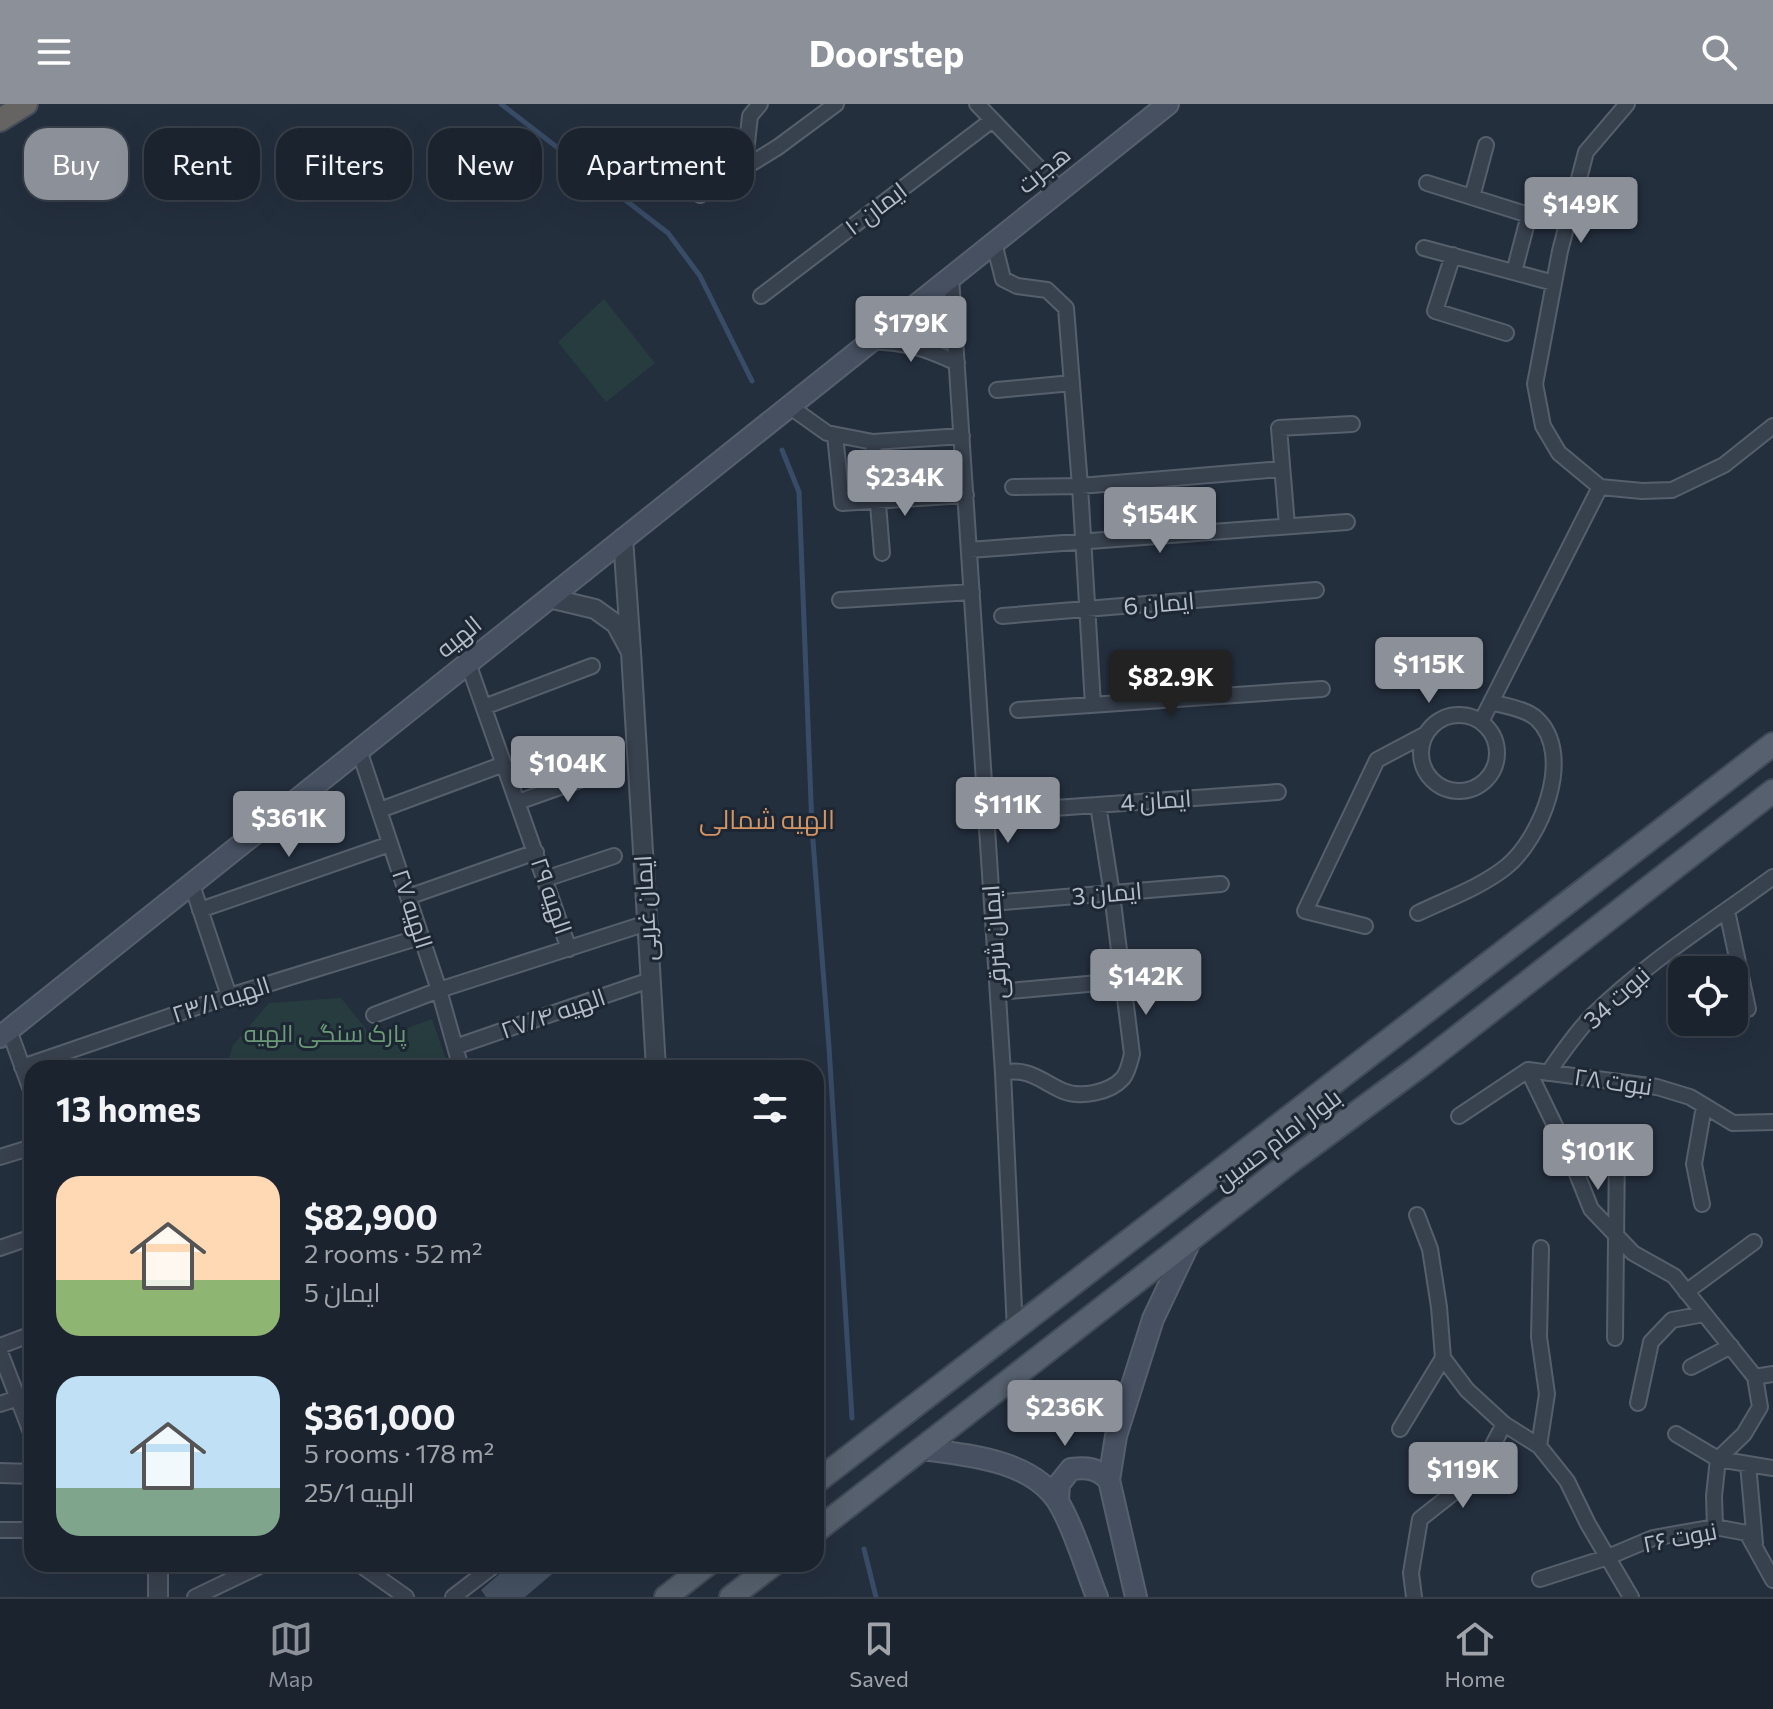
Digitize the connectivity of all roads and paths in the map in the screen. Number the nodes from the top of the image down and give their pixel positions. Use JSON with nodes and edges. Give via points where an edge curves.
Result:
{"nodes":[{"id":1,"x":26,"y":104,"type":"edge"},
{"id":2,"x":760,"y":104,"type":"edge"},
{"id":3,"x":836,"y":104,"type":"edge"},
{"id":4,"x":977,"y":104,"type":"edge"},
{"id":5,"x":1168,"y":104,"type":"edge"},
{"id":6,"x":1627,"y":104,"type":"edge"},
{"id":7,"x":0,"y":120,"type":"edge"},
{"id":8,"x":991,"y":121,"type":"junction"},
{"id":9,"x":749,"y":128,"type":"edge"},
{"id":10,"x":1486,"y":145,"type":"dead end"},
{"id":11,"x":754,"y":163,"type":"edge"},
{"id":12,"x":1427,"y":183,"type":"dead end"},
{"id":13,"x":1060,"y":190,"type":"junction"},
{"id":14,"x":1472,"y":197,"type":"junction"},
{"id":15,"x":994,"y":243,"type":"junction"},
{"id":16,"x":1424,"y":248,"type":"dead end"},
{"id":17,"x":1453,"y":255,"type":"junction"},
{"id":18,"x":1514,"y":272,"type":"junction"},
{"id":19,"x":951,"y":277,"type":"junction"},
{"id":20,"x":1554,"y":283,"type":"junction"},
{"id":21,"x":761,"y":296,"type":"dead end"},
{"id":22,"x":1506,"y":333,"type":"dead end"},
{"id":23,"x":870,"y":341,"type":"junction"},
{"id":24,"x":957,"y":363,"type":"junction"},
{"id":25,"x":1072,"y":383,"type":"junction"},
{"id":26,"x":997,"y":390,"type":"dead end"},
{"id":27,"x":789,"y":406,"type":"junction"},
{"id":28,"x":1352,"y":424,"type":"dead end"},
{"id":29,"x":1773,"y":426,"type":"edge"},
{"id":30,"x":835,"y":435,"type":"junction"},
{"id":31,"x":962,"y":436,"type":"junction"},
{"id":32,"x":873,"y":442,"type":"junction"},
{"id":33,"x":1282,"y":469,"type":"junction"},
{"id":34,"x":1080,"y":486,"type":"junction"},
{"id":35,"x":1013,"y":487,"type":"dead end"},
{"id":36,"x":1600,"y":487,"type":"junction"},
{"id":37,"x":966,"y":495,"type":"junction"},
{"id":38,"x":879,"y":501,"type":"junction"},
{"id":39,"x":1347,"y":522,"type":"dead end"},
{"id":40,"x":1287,"y":526,"type":"junction"},
{"id":41,"x":623,"y":538,"type":"junction"},
{"id":42,"x":1084,"y":541,"type":"junction"},
{"id":43,"x":969,"y":550,"type":"junction"},
{"id":44,"x":882,"y":553,"type":"dead end"},
{"id":45,"x":1316,"y":590,"type":"dead end"},
{"id":46,"x":972,"y":592,"type":"junction"},
{"id":47,"x":549,"y":598,"type":"junction"},
{"id":48,"x":840,"y":600,"type":"dead end"},
{"id":49,"x":1088,"y":610,"type":"junction"},
{"id":50,"x":1002,"y":616,"type":"dead end"},
{"id":51,"x":631,"y":652,"type":"junction"},
{"id":52,"x":468,"y":663,"type":"junction"},
{"id":53,"x":592,"y":666,"type":"dead end"},
{"id":54,"x":1322,"y":689,"type":"dead end"},
{"id":55,"x":1491,"y":702,"type":"junction"},
{"id":56,"x":1093,"y":705,"type":"junction"},
{"id":57,"x":484,"y":707,"type":"junction"},
{"id":58,"x":1018,"y":710,"type":"dead end"},
{"id":59,"x":1481,"y":722,"type":"junction"},
{"id":60,"x":1426,"y":734,"type":"junction"},
{"id":61,"x":1773,"y":744,"type":"edge"},
{"id":62,"x":359,"y":750,"type":"junction"},
{"id":63,"x":504,"y":764,"type":"junction"},
{"id":64,"x":605,"y":771,"type":"dead end"},
{"id":65,"x":1773,"y":791,"type":"edge"},
{"id":66,"x":1278,"y":792,"type":"dead end"},
{"id":67,"x":518,"y":802,"type":"junction"},
{"id":68,"x":1098,"y":805,"type":"junction"},
{"id":69,"x":380,"y":810,"type":"junction"},
{"id":70,"x":986,"y":813,"type":"junction"},
{"id":71,"x":390,"y":844,"type":"junction"},
{"id":72,"x":536,"y":852,"type":"junction"},
{"id":73,"x":614,"y":856,"type":"dead end"},
{"id":74,"x":1773,"y":877,"type":"edge"},
{"id":75,"x":545,"y":879,"type":"junction"},
{"id":76,"x":1221,"y":884,"type":"dead end"},
{"id":77,"x":192,"y":885,"type":"junction"},
{"id":78,"x":1112,"y":894,"type":"junction"},
{"id":79,"x":408,"y":897,"type":"junction"},
{"id":80,"x":992,"y":903,"type":"junction"},
{"id":81,"x":200,"y":910,"type":"junction"},
{"id":82,"x":1727,"y":911,"type":"junction"},
{"id":83,"x":1418,"y":913,"type":"dead end"},
{"id":84,"x":647,"y":923,"type":"junction"},
{"id":85,"x":1365,"y":926,"type":"dead end"},
{"id":86,"x":420,"y":937,"type":"junction"},
{"id":87,"x":569,"y":949,"type":"junction"},
{"id":88,"x":1737,"y":956,"type":"edge"},
{"id":89,"x":1189,"y":975,"type":"dead end"},
{"id":90,"x":650,"y":980,"type":"junction"},
{"id":91,"x":1123,"y":983,"type":"junction"},
{"id":92,"x":439,"y":990,"type":"junction"},
{"id":93,"x":998,"y":992,"type":"junction"},
{"id":94,"x":229,"y":996,"type":"junction"},
{"id":95,"x":374,"y":1015,"type":"dead end"},
{"id":96,"x":5,"y":1034,"type":"edge"},
{"id":97,"x":455,"y":1047,"type":"junction"},
{"id":98,"x":42,"y":1060,"type":"edge"},
{"id":99,"x":459,"y":1060,"type":"edge"},
{"id":100,"x":655,"y":1060,"type":"edge"},
{"id":101,"x":22,"y":1067,"type":"joint"},
{"id":102,"x":1528,"y":1070,"type":"junction"},
{"id":103,"x":24,"y":1072,"type":"edge"},
{"id":104,"x":1003,"y":1073,"type":"junction"},
{"id":105,"x":1548,"y":1073,"type":"junction"},
{"id":106,"x":1704,"y":1106,"type":"junction"},
{"id":107,"x":1459,"y":1116,"type":"dead end"},
{"id":108,"x":1773,"y":1122,"type":"edge"},
{"id":109,"x":1617,"y":1147,"type":"dead end"},
{"id":110,"x":24,"y":1150,"type":"edge"},
{"id":111,"x":0,"y":1157,"type":"edge"},
{"id":112,"x":1702,"y":1204,"type":"dead end"},
{"id":113,"x":1417,"y":1215,"type":"dead end"},
{"id":114,"x":1618,"y":1237,"type":"junction"},
{"id":115,"x":1191,"y":1239,"type":"junction"},
{"id":116,"x":24,"y":1240,"type":"edge"},
{"id":117,"x":1754,"y":1242,"type":"dead end"},
{"id":118,"x":0,"y":1248,"type":"edge"},
{"id":119,"x":1541,"y":1248,"type":"dead end"},
{"id":120,"x":1686,"y":1292,"type":"junction"},
{"id":121,"x":1704,"y":1314,"type":"junction"},
{"id":122,"x":1015,"y":1330,"type":"junction"},
{"id":123,"x":24,"y":1337,"type":"edge"},
{"id":124,"x":1615,"y":1338,"type":"dead end"},
{"id":125,"x":0,"y":1346,"type":"edge"},
{"id":126,"x":1731,"y":1346,"type":"junction"},
{"id":127,"x":0,"y":1352,"type":"edge"},
{"id":128,"x":1443,"y":1358,"type":"junction"},
{"id":129,"x":1691,"y":1367,"type":"dead end"},
{"id":130,"x":1773,"y":1374,"type":"edge"},
{"id":131,"x":1755,"y":1377,"type":"junction"},
{"id":132,"x":18,"y":1398,"type":"junction"},
{"id":133,"x":1638,"y":1403,"type":"dead end"},
{"id":134,"x":0,"y":1404,"type":"edge"},
{"id":135,"x":24,"y":1414,"type":"edge"},
{"id":136,"x":1504,"y":1424,"type":"junction"},
{"id":137,"x":1400,"y":1429,"type":"dead end"},
{"id":138,"x":1676,"y":1434,"type":"dead end"},
{"id":139,"x":1539,"y":1446,"type":"junction"},
{"id":140,"x":922,"y":1449,"type":"junction"},
{"id":141,"x":1718,"y":1459,"type":"junction"},
{"id":142,"x":1748,"y":1464,"type":"junction"},
{"id":143,"x":1773,"y":1468,"type":"edge"},
{"id":144,"x":0,"y":1473,"type":"edge"},
{"id":145,"x":24,"y":1474,"type":"edge"},
{"id":146,"x":824,"y":1476,"type":"edge"},
{"id":147,"x":1109,"y":1480,"type":"junction"},
{"id":148,"x":1058,"y":1501,"type":"junction"},
{"id":149,"x":824,"y":1525,"type":"edge"},
{"id":150,"x":1715,"y":1527,"type":"junction"},
{"id":151,"x":0,"y":1530,"type":"edge"},
{"id":152,"x":24,"y":1530,"type":"edge"},
{"id":153,"x":1756,"y":1547,"type":"junction"},
{"id":154,"x":1608,"y":1557,"type":"junction"},
{"id":155,"x":158,"y":1572,"type":"edge"},
{"id":156,"x":247,"y":1572,"type":"edge"},
{"id":157,"x":370,"y":1572,"type":"edge"},
{"id":158,"x":486,"y":1572,"type":"edge"},
{"id":159,"x":686,"y":1572,"type":"edge"},
{"id":160,"x":764,"y":1572,"type":"edge"},
{"id":161,"x":1540,"y":1579,"type":"dead end"},
{"id":162,"x":1773,"y":1580,"type":"edge"},
{"id":163,"x":158,"y":1597,"type":"edge"},
{"id":164,"x":195,"y":1597,"type":"edge"},
{"id":165,"x":406,"y":1597,"type":"edge"},
{"id":166,"x":453,"y":1597,"type":"edge"},
{"id":167,"x":666,"y":1597,"type":"edge"},
{"id":168,"x":731,"y":1597,"type":"edge"},
{"id":169,"x":1097,"y":1597,"type":"edge"},
{"id":170,"x":1136,"y":1597,"type":"edge"},
{"id":171,"x":1414,"y":1597,"type":"edge"},
{"id":172,"x":1631,"y":1597,"type":"edge"}],
"edges":[{"from":1,"to":7,"type":"highway"},
{"from":2,"to":9,"type":"street"},
{"from":3,"to":11,"type":"street"},
{"from":4,"to":8,"type":"street"},
{"from":5,"to":13,"type":"main road","name":"هجرت"},
{"from":6,"to":20,"type":"street","via":[[1586,152]]},
{"from":8,"to":13,"type":"street"},
{"from":8,"to":21,"type":"street","name":"ایمان ۱۰"},
{"from":10,"to":14,"type":"street"},
{"from":12,"to":14,"type":"street"},
{"from":13,"to":15,"type":"main road","name":"هجرت"},
{"from":14,"to":18,"type":"street","via":[[1529,215]]},
{"from":15,"to":19,"type":"main road","name":"هجرت"},
{"from":15,"to":25,"type":"street","via":[[1003,279],[1047,290],[1066,308]]},
{"from":16,"to":17,"type":"street"},
{"from":17,"to":18,"type":"street"},
{"from":17,"to":22,"type":"street","via":[[1435,311]]},
{"from":18,"to":20,"type":"street"},
{"from":19,"to":23,"type":"main road","name":"الهیه"},
{"from":19,"to":24,"type":"street","name":"ایمان شرقی"},
{"from":20,"to":36,"type":"street","via":[[1535,384],[1543,426],[1559,453]]},
{"from":23,"to":24,"type":"street","via":[[907,343]]},
{"from":23,"to":27,"type":"main road","name":"الهیه"},
{"from":24,"to":31,"type":"street","name":"ایمان شرقی"},
{"from":25,"to":26,"type":"street"},
{"from":25,"to":34,"type":"street"},
{"from":27,"to":30,"type":"street"},
{"from":27,"to":41,"type":"main road","name":"الهیه"},
{"from":28,"to":33,"type":"street","via":[[1279,428]]},
{"from":29,"to":36,"type":"street","via":[[1724,465],[1672,490]]},
{"from":30,"to":32,"type":"street"},
{"from":30,"to":38,"type":"street","via":[[842,503]]},
{"from":31,"to":32,"type":"street"},
{"from":31,"to":37,"type":"street","name":"ایمان شرقی"},
{"from":32,"to":38,"type":"street"},
{"from":33,"to":34,"type":"street"},
{"from":33,"to":40,"type":"street"},
{"from":34,"to":35,"type":"street"},
{"from":34,"to":42,"type":"street"},
{"from":36,"to":55,"type":"street"},
{"from":37,"to":38,"type":"street"},
{"from":37,"to":43,"type":"street","name":"ایمان شرقی"},
{"from":38,"to":44,"type":"street"},
{"from":39,"to":40,"type":"street"},
{"from":40,"to":42,"type":"street"},
{"from":41,"to":47,"type":"main road","name":"الهیه"},
{"from":41,"to":51,"type":"street","name":"ایمان غربی"},
{"from":42,"to":43,"type":"street"},
{"from":42,"to":49,"type":"street"},
{"from":43,"to":46,"type":"street","name":"ایمان شرقی"},
{"from":45,"to":49,"type":"street","name":"ایمان 6"},
{"from":46,"to":48,"type":"street"},
{"from":46,"to":70,"type":"street","name":"ایمان شرقی"},
{"from":47,"to":51,"type":"street","via":[[595,609],[616,624]]},
{"from":47,"to":52,"type":"main road","name":"الهیه"},
{"from":49,"to":50,"type":"street","name":"ایمان 6"},
{"from":49,"to":56,"type":"street"},
{"from":51,"to":84,"type":"street","name":"ایمان غربی"},
{"from":52,"to":57,"type":"street","name":"الهیه ۲۹"},
{"from":52,"to":62,"type":"main road","name":"الهیه"},
{"from":53,"to":57,"type":"street"},
{"from":54,"to":56,"type":"street"},
{"from":55,"to":59,"type":"street"},
{"from":55,"to":83,"type":"street","via":[[1534,716],[1545,728],[1551,756],[1547,808],[1530,841],[1505,868]]},
{"from":56,"to":58,"type":"street"},
{"from":57,"to":63,"type":"street","name":"الهیه ۲۹"},
{"from":59,"to":60,"type":"street","via":[[1457,715]]},
{"from":59,"to":60,"type":"street","via":[[1496,742],[1495,766],[1489,777],[1469,790],[1444,788],[1425,771],[1421,759]]},
{"from":60,"to":85,"type":"street","via":[[1377,760],[1305,911]]},
{"from":61,"to":122,"type":"main road","name":"بلوار امام حسین"},
{"from":62,"to":69,"type":"street","name":"الهیه ۲۷"},
{"from":62,"to":77,"type":"main road","name":"الهیه"},
{"from":63,"to":67,"type":"street","name":"الهیه ۲۹"},
{"from":63,"to":69,"type":"street"},
{"from":64,"to":67,"type":"street"},
{"from":65,"to":115,"type":"main road","name":"بلوار امام حسین"},
{"from":66,"to":68,"type":"street","name":"ایمان 4"},
{"from":67,"to":72,"type":"street","name":"الهیه ۲۹"},
{"from":68,"to":70,"type":"street","name":"ایمان 4"},
{"from":68,"to":78,"type":"street"},
{"from":69,"to":71,"type":"street","name":"الهیه ۲۷"},
{"from":70,"to":80,"type":"street","name":"ایمان شرقی"},
{"from":71,"to":79,"type":"street","name":"الهیه ۲۷"},
{"from":71,"to":81,"type":"street"},
{"from":72,"to":75,"type":"street","name":"الهیه ۲۹"},
{"from":72,"to":79,"type":"street"},
{"from":73,"to":75,"type":"street"},
{"from":74,"to":82,"type":"street","name":"نبوت 34"},
{"from":75,"to":87,"type":"street","name":"الهیه ۲۹"},
{"from":76,"to":78,"type":"street","name":"ایمان 3"},
{"from":77,"to":81,"type":"street"},
{"from":77,"to":96,"type":"main road","name":"الهیه"},
{"from":78,"to":80,"type":"street","name":"ایمان 3"},
{"from":78,"to":91,"type":"street"},
{"from":79,"to":86,"type":"street","name":"الهیه ۲۷"},
{"from":80,"to":93,"type":"street","name":"ایمان شرقی"},
{"from":81,"to":94,"type":"street"},
{"from":82,"to":88,"type":"street"},
{"from":82,"to":105,"type":"street","name":"نبوت 34","via":[[1593,1015]]},
{"from":84,"to":87,"type":"street"},
{"from":84,"to":90,"type":"street","name":"ایمان غربی"},
{"from":86,"to":92,"type":"street","name":"الهیه ۲۷"},
{"from":86,"to":94,"type":"street","name":"الهیه ۲۳/۱"},
{"from":87,"to":92,"type":"street"},
{"from":89,"to":91,"type":"street"},
{"from":90,"to":97,"type":"street","name":"الهیه ۲۷/۴"},
{"from":90,"to":100,"type":"street","name":"ایمان غربی"},
{"from":91,"to":93,"type":"street"},
{"from":91,"to":104,"type":"street","via":[[1132,1054],[1125,1076],[1113,1086],[1093,1093],[1067,1092],[1018,1069]]},
{"from":92,"to":95,"type":"street"},
{"from":92,"to":97,"type":"street","name":"الهیه ۲۷"},
{"from":93,"to":104,"type":"street","name":"ایمان شرقی"},
{"from":94,"to":98,"type":"street","name":"الهیه ۲۳/۱"},
{"from":96,"to":101,"type":"street"},
{"from":97,"to":99,"type":"street","name":"الهیه ۲۷"},
{"from":101,"to":103,"type":"street"},
{"from":102,"to":105,"type":"street","name":"نبوت ۲۸"},
{"from":102,"to":107,"type":"street"},
{"from":102,"to":114,"type":"street","via":[[1591,1209]]},
{"from":104,"to":122,"type":"street","name":"ایمان شرقی"},
{"from":105,"to":106,"type":"street","name":"نبوت ۲۸","via":[[1657,1087]]},
{"from":106,"to":108,"type":"street","name":"نبوت ۲۸","via":[[1733,1123]]},
{"from":106,"to":112,"type":"street","via":[[1694,1164]]},
{"from":109,"to":114,"type":"street"},
{"from":110,"to":111,"type":"street"},
{"from":113,"to":128,"type":"street","via":[[1430,1249]]},
{"from":114,"to":120,"type":"street","via":[[1633,1253],[1674,1276]]},
{"from":114,"to":124,"type":"street"},
{"from":115,"to":140,"type":"main road","name":"بلوار امام حسین"},
{"from":115,"to":147,"type":"main road","via":[[1153,1319],[1123,1410]]},
{"from":116,"to":118,"type":"street"},
{"from":117,"to":120,"type":"street"},
{"from":119,"to":139,"type":"street","via":[[1539,1337],[1547,1394]]},
{"from":120,"to":121,"type":"street"},
{"from":121,"to":126,"type":"street"},
{"from":121,"to":133,"type":"street","via":[[1672,1320],[1651,1342]]},
{"from":122,"to":146,"type":"main road","name":"بلوار امام حسین"},
{"from":123,"to":125,"type":"street"},
{"from":126,"to":129,"type":"street"},
{"from":126,"to":131,"type":"street"},
{"from":127,"to":132,"type":"street"},
{"from":128,"to":136,"type":"street","via":[[1467,1390]]},
{"from":128,"to":137,"type":"street"},
{"from":130,"to":131,"type":"street"},
{"from":131,"to":141,"type":"street","via":[[1760,1407],[1744,1434]]},
{"from":132,"to":134,"type":"street"},
{"from":132,"to":135,"type":"street"},
{"from":136,"to":139,"type":"street"},
{"from":136,"to":171,"type":"street","via":[[1484,1462],[1420,1519],[1411,1573]]},
{"from":138,"to":141,"type":"street"},
{"from":139,"to":154,"type":"street","via":[[1567,1481]]},
{"from":140,"to":148,"type":"main road","via":[[1013,1466]]},
{"from":140,"to":149,"type":"main road","name":"بلوار امام حسین"},
{"from":141,"to":142,"type":"street"},
{"from":141,"to":150,"type":"street"},
{"from":142,"to":143,"type":"street"},
{"from":142,"to":153,"type":"street"},
{"from":144,"to":145,"type":"street"},
{"from":147,"to":148,"type":"main road","via":[[1090,1468],[1071,1469],[1059,1484]]},
{"from":147,"to":170,"type":"main road"},
{"from":148,"to":169,"type":"main road"},
{"from":150,"to":153,"type":"street","name":"نبوت ۲۶","via":[[1747,1533]]},
{"from":150,"to":154,"type":"street","name":"نبوت ۲۶","via":[[1653,1538]]},
{"from":151,"to":152,"type":"street"},
{"from":153,"to":162,"type":"street"},
{"from":154,"to":161,"type":"street","name":"نبوت ۲۶"},
{"from":154,"to":172,"type":"street"},
{"from":155,"to":163,"type":"street"},
{"from":156,"to":164,"type":"street"},
{"from":157,"to":165,"type":"street"},
{"from":158,"to":166,"type":"street"},
{"from":159,"to":167,"type":"main road"},
{"from":160,"to":168,"type":"main road"}]}
